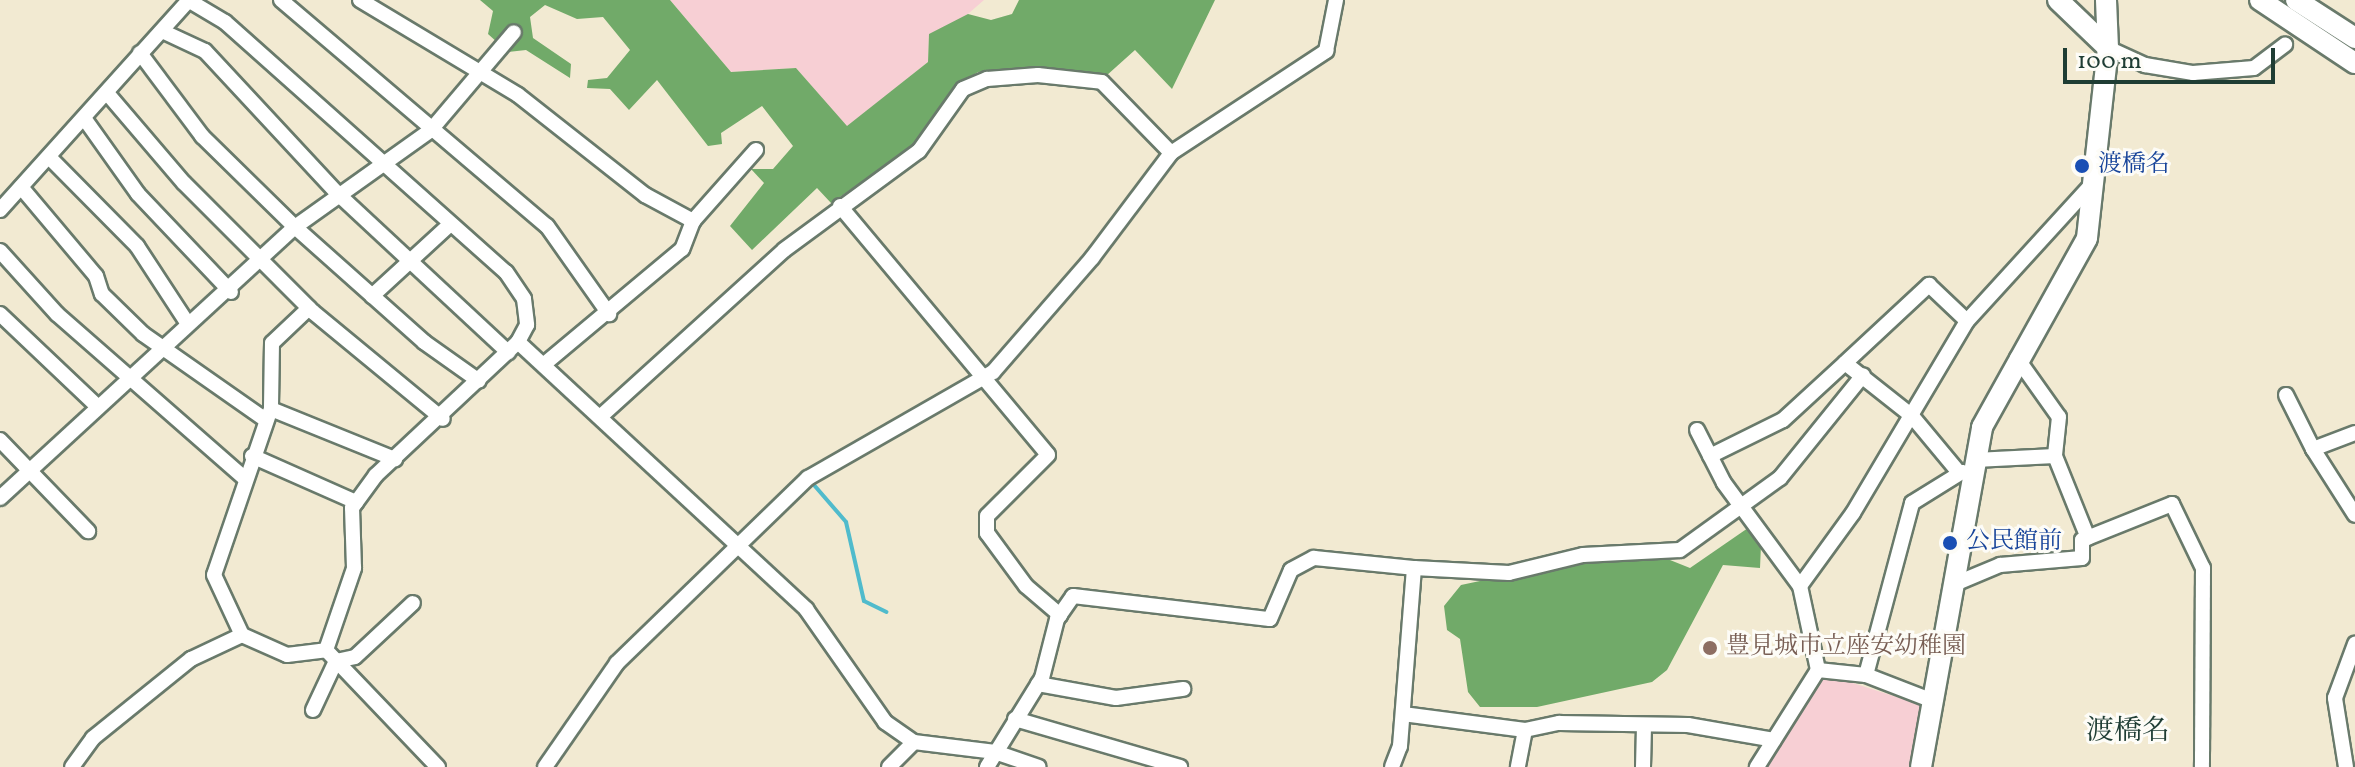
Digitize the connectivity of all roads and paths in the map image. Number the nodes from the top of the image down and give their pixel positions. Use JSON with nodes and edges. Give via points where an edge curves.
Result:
{"nodes":[{"id":1,"x":189,"y":0,"type":"edge"},
{"id":2,"x":281,"y":0,"type":"edge"},
{"id":3,"x":360,"y":0,"type":"edge"},
{"id":4,"x":1336,"y":0,"type":"edge"},
{"id":5,"x":2058,"y":0,"type":"edge"},
{"id":6,"x":2106,"y":0,"type":"edge"},
{"id":7,"x":2260,"y":0,"type":"edge"},
{"id":8,"x":2296,"y":0,"type":"edge"},
{"id":9,"x":162,"y":31,"type":"junction"},
{"id":10,"x":514,"y":32,"type":"dead end"},
{"id":11,"x":2355,"y":38,"type":"edge"},
{"id":12,"x":2285,"y":45,"type":"dead end"},
{"id":13,"x":2108,"y":48,"type":"junction"},
{"id":14,"x":140,"y":53,"type":"junction"},
{"id":15,"x":2355,"y":63,"type":"edge"},
{"id":16,"x":483,"y":78,"type":"junction"},
{"id":17,"x":107,"y":93,"type":"junction"},
{"id":18,"x":84,"y":118,"type":"junction"},
{"id":19,"x":431,"y":130,"type":"junction"},
{"id":20,"x":756,"y":150,"type":"dead end"},
{"id":21,"x":1171,"y":153,"type":"junction"},
{"id":22,"x":49,"y":157,"type":"junction"},
{"id":23,"x":386,"y":168,"type":"junction"},
{"id":24,"x":2097,"y":179,"type":"junction"},
{"id":25,"x":21,"y":187,"type":"junction"},
{"id":26,"x":339,"y":195,"type":"junction"},
{"id":27,"x":840,"y":206,"type":"junction"},
{"id":28,"x":0,"y":210,"type":"edge"},
{"id":29,"x":693,"y":221,"type":"junction"},
{"id":30,"x":448,"y":226,"type":"junction"},
{"id":31,"x":295,"y":227,"type":"junction"},
{"id":32,"x":0,"y":251,"type":"edge"},
{"id":33,"x":261,"y":261,"type":"junction"},
{"id":34,"x":409,"y":262,"type":"junction"},
{"id":35,"x":231,"y":292,"type":"junction"},
{"id":36,"x":372,"y":296,"type":"junction"},
{"id":37,"x":309,"y":308,"type":"junction"},
{"id":38,"x":0,"y":314,"type":"edge"},
{"id":39,"x":609,"y":314,"type":"junction"},
{"id":40,"x":1967,"y":321,"type":"junction"},
{"id":41,"x":188,"y":324,"type":"junction"},
{"id":42,"x":166,"y":344,"type":"junction"},
{"id":43,"x":513,"y":347,"type":"junction"},
{"id":44,"x":2017,"y":358,"type":"junction"},
{"id":45,"x":547,"y":362,"type":"junction"},
{"id":46,"x":1845,"y":363,"type":"junction"},
{"id":47,"x":1863,"y":375,"type":"junction"},
{"id":48,"x":129,"y":377,"type":"junction"},
{"id":49,"x":983,"y":377,"type":"junction"},
{"id":50,"x":479,"y":381,"type":"junction"},
{"id":51,"x":2286,"y":395,"type":"dead end"},
{"id":52,"x":95,"y":404,"type":"junction"},
{"id":53,"x":268,"y":414,"type":"junction"},
{"id":54,"x":1912,"y":416,"type":"junction"},
{"id":55,"x":600,"y":417,"type":"junction"},
{"id":56,"x":443,"y":419,"type":"junction"},
{"id":57,"x":1697,"y":430,"type":"dead end"},
{"id":58,"x":2355,"y":433,"type":"edge"},
{"id":59,"x":0,"y":440,"type":"edge"},
{"id":60,"x":2313,"y":449,"type":"junction"},
{"id":61,"x":252,"y":456,"type":"junction"},
{"id":62,"x":1710,"y":456,"type":"junction"},
{"id":63,"x":2055,"y":456,"type":"junction"},
{"id":64,"x":395,"y":459,"type":"junction"},
{"id":65,"x":25,"y":468,"type":"junction"},
{"id":66,"x":1968,"y":469,"type":"junction"},
{"id":67,"x":243,"y":477,"type":"junction"},
{"id":68,"x":0,"y":498,"type":"edge"},
{"id":69,"x":356,"y":502,"type":"junction"},
{"id":70,"x":1741,"y":506,"type":"junction"},
{"id":71,"x":2355,"y":515,"type":"edge"},
{"id":72,"x":88,"y":531,"type":"dead end"},
{"id":73,"x":2088,"y":538,"type":"junction"},
{"id":74,"x":734,"y":546,"type":"junction"},
{"id":75,"x":1414,"y":568,"type":"junction"},
{"id":76,"x":1957,"y":583,"type":"junction"},
{"id":77,"x":1800,"y":586,"type":"junction"},
{"id":78,"x":413,"y":603,"type":"dead end"},
{"id":79,"x":1060,"y":615,"type":"junction"},
{"id":80,"x":242,"y":635,"type":"junction"},
{"id":81,"x":2355,"y":644,"type":"edge"},
{"id":82,"x":331,"y":656,"type":"junction"},
{"id":83,"x":1818,"y":670,"type":"junction"},
{"id":84,"x":1866,"y":675,"type":"junction"},
{"id":85,"x":1038,"y":684,"type":"junction"},
{"id":86,"x":1183,"y":689,"type":"dead end"},
{"id":87,"x":1933,"y":701,"type":"junction"},
{"id":88,"x":313,"y":710,"type":"dead end"},
{"id":89,"x":1403,"y":714,"type":"junction"},
{"id":90,"x":1015,"y":719,"type":"junction"},
{"id":91,"x":1644,"y":726,"type":"junction"},
{"id":92,"x":1525,"y":730,"type":"junction"},
{"id":93,"x":1774,"y":740,"type":"junction"},
{"id":94,"x":914,"y":742,"type":"junction"},
{"id":95,"x":995,"y":752,"type":"junction"},
{"id":96,"x":72,"y":767,"type":"edge"},
{"id":97,"x":438,"y":767,"type":"edge"},
{"id":98,"x":545,"y":767,"type":"edge"},
{"id":99,"x":889,"y":767,"type":"edge"},
{"id":100,"x":987,"y":767,"type":"edge"},
{"id":101,"x":1039,"y":767,"type":"edge"},
{"id":102,"x":1180,"y":767,"type":"edge"},
{"id":103,"x":1392,"y":767,"type":"edge"},
{"id":104,"x":1518,"y":767,"type":"edge"},
{"id":105,"x":1643,"y":767,"type":"edge"},
{"id":106,"x":1757,"y":767,"type":"edge"},
{"id":107,"x":1921,"y":767,"type":"edge"},
{"id":108,"x":2202,"y":767,"type":"edge"},
{"id":109,"x":2346,"y":767,"type":"edge"}],
"edges":[{"from":1,"to":9,"type":"street"},
{"from":1,"to":23,"type":"street","via":[[225,22]]},
{"from":2,"to":19,"type":"street"},
{"from":3,"to":16,"type":"street"},
{"from":4,"to":21,"type":"street","via":[[1326,51]]},
{"from":5,"to":13,"type":"street"},
{"from":6,"to":13,"type":"street"},
{"from":7,"to":15,"type":"street"},
{"from":8,"to":11,"type":"street"},
{"from":9,"to":14,"type":"street"},
{"from":9,"to":26,"type":"street","via":[[205,51]]},
{"from":10,"to":16,"type":"street"},
{"from":12,"to":13,"type":"street","via":[[2254,68],[2193,73],[2145,65]]},
{"from":13,"to":24,"type":"street"},
{"from":14,"to":17,"type":"street"},
{"from":14,"to":31,"type":"street","via":[[202,136]]},
{"from":16,"to":19,"type":"street"},
{"from":16,"to":29,"type":"street","via":[[518,95],[645,195]]},
{"from":17,"to":18,"type":"street"},
{"from":17,"to":33,"type":"street"},
{"from":18,"to":22,"type":"street"},
{"from":18,"to":35,"type":"street","via":[[138,194]]},
{"from":19,"to":23,"type":"street"},
{"from":19,"to":39,"type":"street","via":[[547,226]]},
{"from":20,"to":29,"type":"street"},
{"from":21,"to":27,"type":"street","via":[[1102,82],[987,79],[963,89],[919,151]]},
{"from":21,"to":49,"type":"street","via":[[1092,258]]},
{"from":22,"to":25,"type":"street"},
{"from":22,"to":41,"type":"street","via":[[137,246]]},
{"from":23,"to":26,"type":"street"},
{"from":23,"to":30,"type":"street"},
{"from":24,"to":40,"type":"street"},
{"from":24,"to":44,"type":"street","via":[[2087,238]]},
{"from":25,"to":28,"type":"street"},
{"from":25,"to":42,"type":"street","via":[[96,276],[102,294],[143,334]]},
{"from":26,"to":31,"type":"street"},
{"from":26,"to":34,"type":"street"},
{"from":27,"to":49,"type":"street"},
{"from":27,"to":55,"type":"street"},
{"from":29,"to":39,"type":"street","via":[[682,249]]},
{"from":30,"to":34,"type":"street"},
{"from":30,"to":43,"type":"street","via":[[506,272],[524,299],[527,325]]},
{"from":31,"to":33,"type":"street"},
{"from":31,"to":36,"type":"street"},
{"from":32,"to":48,"type":"street"},
{"from":33,"to":35,"type":"street"},
{"from":33,"to":37,"type":"street"},
{"from":34,"to":36,"type":"street"},
{"from":34,"to":43,"type":"street"},
{"from":35,"to":41,"type":"street"},
{"from":36,"to":50,"type":"street"},
{"from":37,"to":53,"type":"street","via":[[272,343]]},
{"from":37,"to":56,"type":"street"},
{"from":38,"to":52,"type":"street"},
{"from":39,"to":45,"type":"street"},
{"from":40,"to":46,"type":"street","via":[[1929,285]]},
{"from":40,"to":54,"type":"street"},
{"from":41,"to":42,"type":"street"},
{"from":42,"to":48,"type":"street"},
{"from":42,"to":53,"type":"street","via":[[216,390]]},
{"from":43,"to":45,"type":"street"},
{"from":43,"to":50,"type":"street"},
{"from":44,"to":63,"type":"street","via":[[2059,417]]},
{"from":44,"to":66,"type":"street","via":[[1982,427]]},
{"from":45,"to":55,"type":"street"},
{"from":46,"to":47,"type":"street"},
{"from":46,"to":62,"type":"street","via":[[1783,420]]},
{"from":47,"to":54,"type":"street"},
{"from":47,"to":70,"type":"street","via":[[1780,478]]},
{"from":48,"to":52,"type":"street"},
{"from":48,"to":67,"type":"street"},
{"from":49,"to":74,"type":"street","via":[[849,450]]},
{"from":49,"to":79,"type":"street","via":[[1048,455],[987,516],[987,533],[1026,586]]},
{"from":50,"to":56,"type":"street"},
{"from":51,"to":60,"type":"street"},
{"from":52,"to":65,"type":"street"},
{"from":53,"to":61,"type":"street"},
{"from":53,"to":64,"type":"street"},
{"from":54,"to":66,"type":"street"},
{"from":54,"to":77,"type":"street"},
{"from":55,"to":74,"type":"street"},
{"from":56,"to":64,"type":"street"},
{"from":57,"to":62,"type":"street"},
{"from":58,"to":60,"type":"street"},
{"from":59,"to":65,"type":"street"},
{"from":60,"to":71,"type":"street"},
{"from":61,"to":67,"type":"street"},
{"from":61,"to":69,"type":"street"},
{"from":62,"to":70,"type":"street"},
{"from":63,"to":66,"type":"street"},
{"from":63,"to":73,"type":"street"},
{"from":64,"to":69,"type":"street"},
{"from":65,"to":68,"type":"street"},
{"from":65,"to":72,"type":"street"},
{"from":66,"to":76,"type":"street"},
{"from":66,"to":84,"type":"street","via":[[1912,503]]},
{"from":67,"to":80,"type":"street","via":[[214,575]]},
{"from":69,"to":82,"type":"street","via":[[354,568]]},
{"from":70,"to":75,"type":"street","via":[[1680,550],[1583,555],[1509,573]]},
{"from":70,"to":77,"type":"street"},
{"from":73,"to":76,"type":"street","via":[[2082,558],[2000,565]]},
{"from":73,"to":108,"type":"street","via":[[2172,504],[2203,568]]},
{"from":74,"to":94,"type":"street","via":[[806,609],[885,722]]},
{"from":74,"to":98,"type":"street","via":[[617,663]]},
{"from":75,"to":79,"type":"street","via":[[1314,558],[1291,570],[1270,619],[1073,596]]},
{"from":75,"to":89,"type":"street"},
{"from":76,"to":87,"type":"street"},
{"from":77,"to":83,"type":"street"},
{"from":78,"to":82,"type":"street","via":[[355,657]]},
{"from":79,"to":85,"type":"street"},
{"from":80,"to":82,"type":"street","via":[[287,655]]},
{"from":80,"to":96,"type":"street","via":[[191,659],[93,738]]},
{"from":81,"to":109,"type":"street","via":[[2335,698]]},
{"from":82,"to":88,"type":"street"},
{"from":82,"to":97,"type":"street"},
{"from":83,"to":84,"type":"street"},
{"from":83,"to":93,"type":"street"},
{"from":84,"to":87,"type":"street"},
{"from":85,"to":86,"type":"street","via":[[1116,698]]},
{"from":85,"to":90,"type":"street"},
{"from":87,"to":107,"type":"street"},
{"from":89,"to":92,"type":"street"},
{"from":89,"to":103,"type":"street"},
{"from":90,"to":95,"type":"street"},
{"from":90,"to":102,"type":"street"},
{"from":91,"to":92,"type":"street","via":[[1559,723]]},
{"from":91,"to":93,"type":"street","via":[[1688,725]]},
{"from":91,"to":105,"type":"street"},
{"from":92,"to":104,"type":"street"},
{"from":93,"to":106,"type":"street"},
{"from":94,"to":95,"type":"street"},
{"from":94,"to":99,"type":"street"},
{"from":95,"to":100,"type":"street"},
{"from":95,"to":101,"type":"street"}]}
